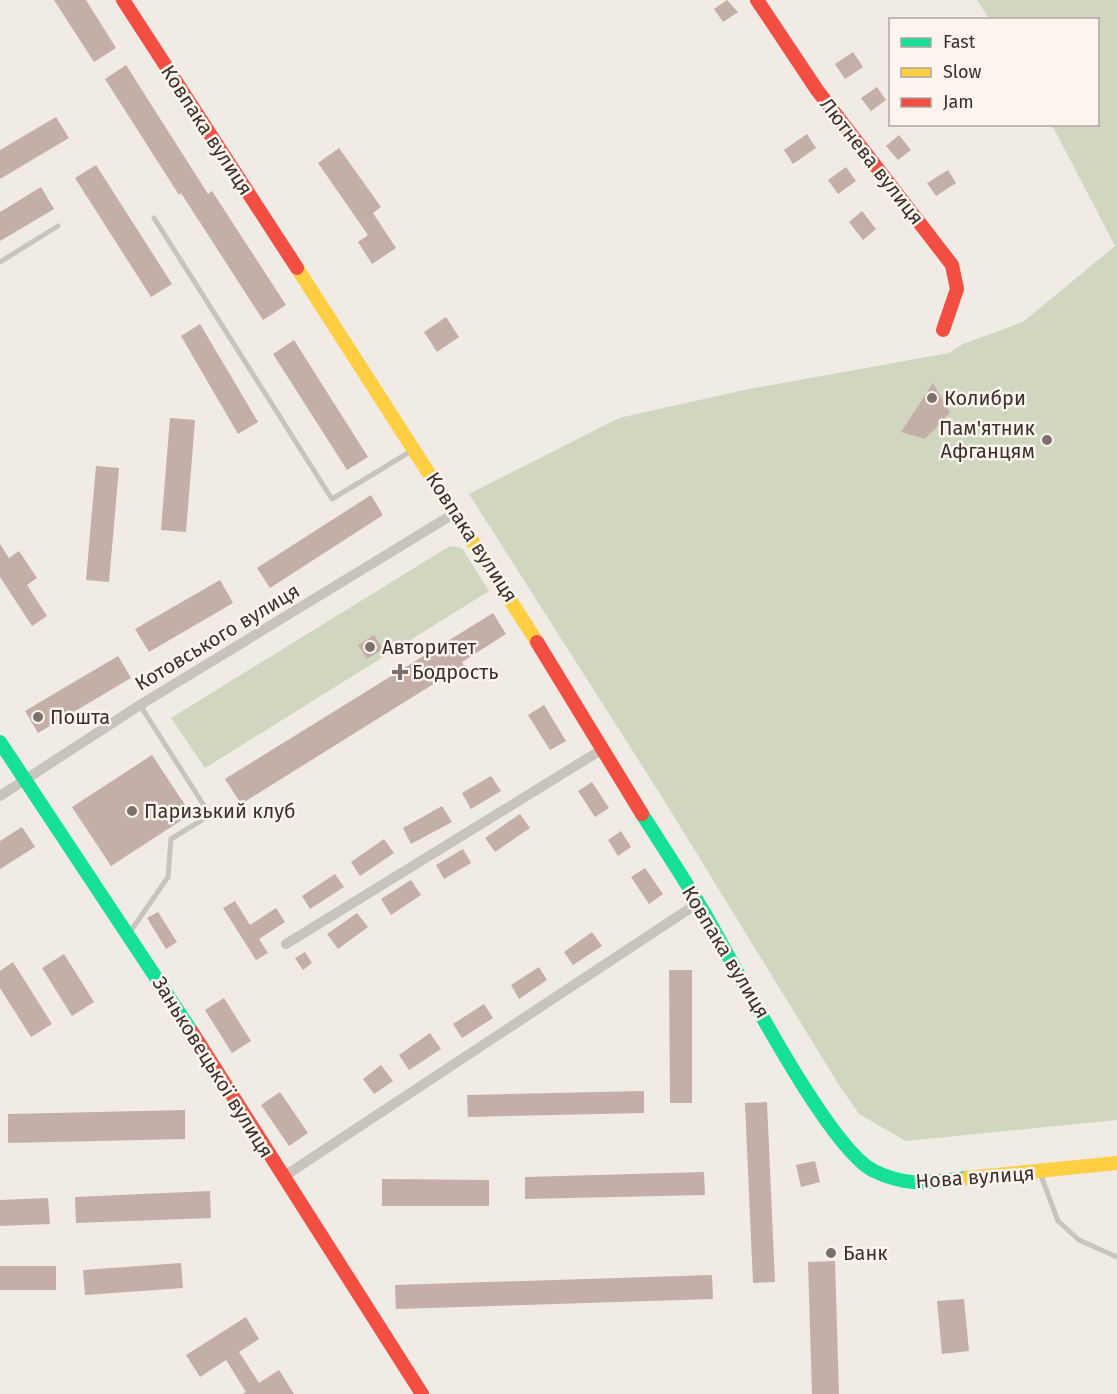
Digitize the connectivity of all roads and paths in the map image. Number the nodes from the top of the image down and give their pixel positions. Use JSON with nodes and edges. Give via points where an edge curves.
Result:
{"nodes":[{"id":1,"x":123,"y":0,"type":"edge"},
{"id":2,"x":757,"y":0,"type":"edge"},
{"id":3,"x":154,"y":218,"type":"dead end"},
{"id":4,"x":58,"y":226,"type":"dead end"},
{"id":5,"x":0,"y":262,"type":"edge"},
{"id":6,"x":943,"y":330,"type":"dead end"},
{"id":7,"x":415,"y":448,"type":"junction"},
{"id":8,"x":455,"y":513,"type":"junction"},
{"id":9,"x":140,"y":705,"type":"junction"},
{"id":10,"x":0,"y":742,"type":"edge"},
{"id":11,"x":601,"y":750,"type":"junction"},
{"id":12,"x":24,"y":780,"type":"junction"},
{"id":13,"x":0,"y":795,"type":"edge"},
{"id":14,"x":698,"y":903,"type":"junction"},
{"id":15,"x":129,"y":934,"type":"junction"},
{"id":16,"x":286,"y":944,"type":"dead end"},
{"id":17,"x":804,"y":1085,"type":"joint"},
{"id":18,"x":1117,"y":1163,"type":"edge"},
{"id":19,"x":1040,"y":1173,"type":"junction"},
{"id":20,"x":283,"y":1177,"type":"junction"},
{"id":21,"x":1117,"y":1257,"type":"edge"},
{"id":22,"x":422,"y":1394,"type":"edge"}],
"edges":[{"from":1,"to":7,"type":"street","name":"Ковпака вулиця"},
{"from":2,"to":6,"type":"street","name":"Лютнева вулиця","via":[[817,90],[952,265],[957,289]]},
{"from":3,"to":7,"type":"lane","via":[[332,499]]},
{"from":4,"to":5,"type":"lane"},
{"from":7,"to":8,"type":"street","name":"Ковпака вулиця"},
{"from":8,"to":9,"type":"street","name":"Котовського вулиця"},
{"from":8,"to":11,"type":"street","name":"Ковпака вулиця","via":[[513,601]]},
{"from":9,"to":12,"type":"street","name":"Котовського вулиця"},
{"from":9,"to":15,"type":"lane","via":[[210,815],[171,839],[168,877]]},
{"from":10,"to":12,"type":"street","name":"Заньковецької вулиця"},
{"from":11,"to":14,"type":"street","name":"Ковпака вулиця"},
{"from":11,"to":16,"type":"street"},
{"from":12,"to":13,"type":"street","name":"Котовського вулиця"},
{"from":12,"to":15,"type":"street","name":"Заньковецької вулиця"},
{"from":14,"to":17,"type":"street","name":"Ковпака вулиця"},
{"from":14,"to":20,"type":"street"},
{"from":15,"to":20,"type":"street","name":"Заньковецької вулиця"},
{"from":17,"to":19,"type":"street","name":"Нова вулиця","via":[[844,1145],[872,1170],[909,1184]]},
{"from":18,"to":19,"type":"street","name":"Нова вулиця"},
{"from":19,"to":21,"type":"lane","via":[[1058,1221],[1079,1240]]},
{"from":20,"to":22,"type":"street","name":"Заньковецької вулиця"}]}
